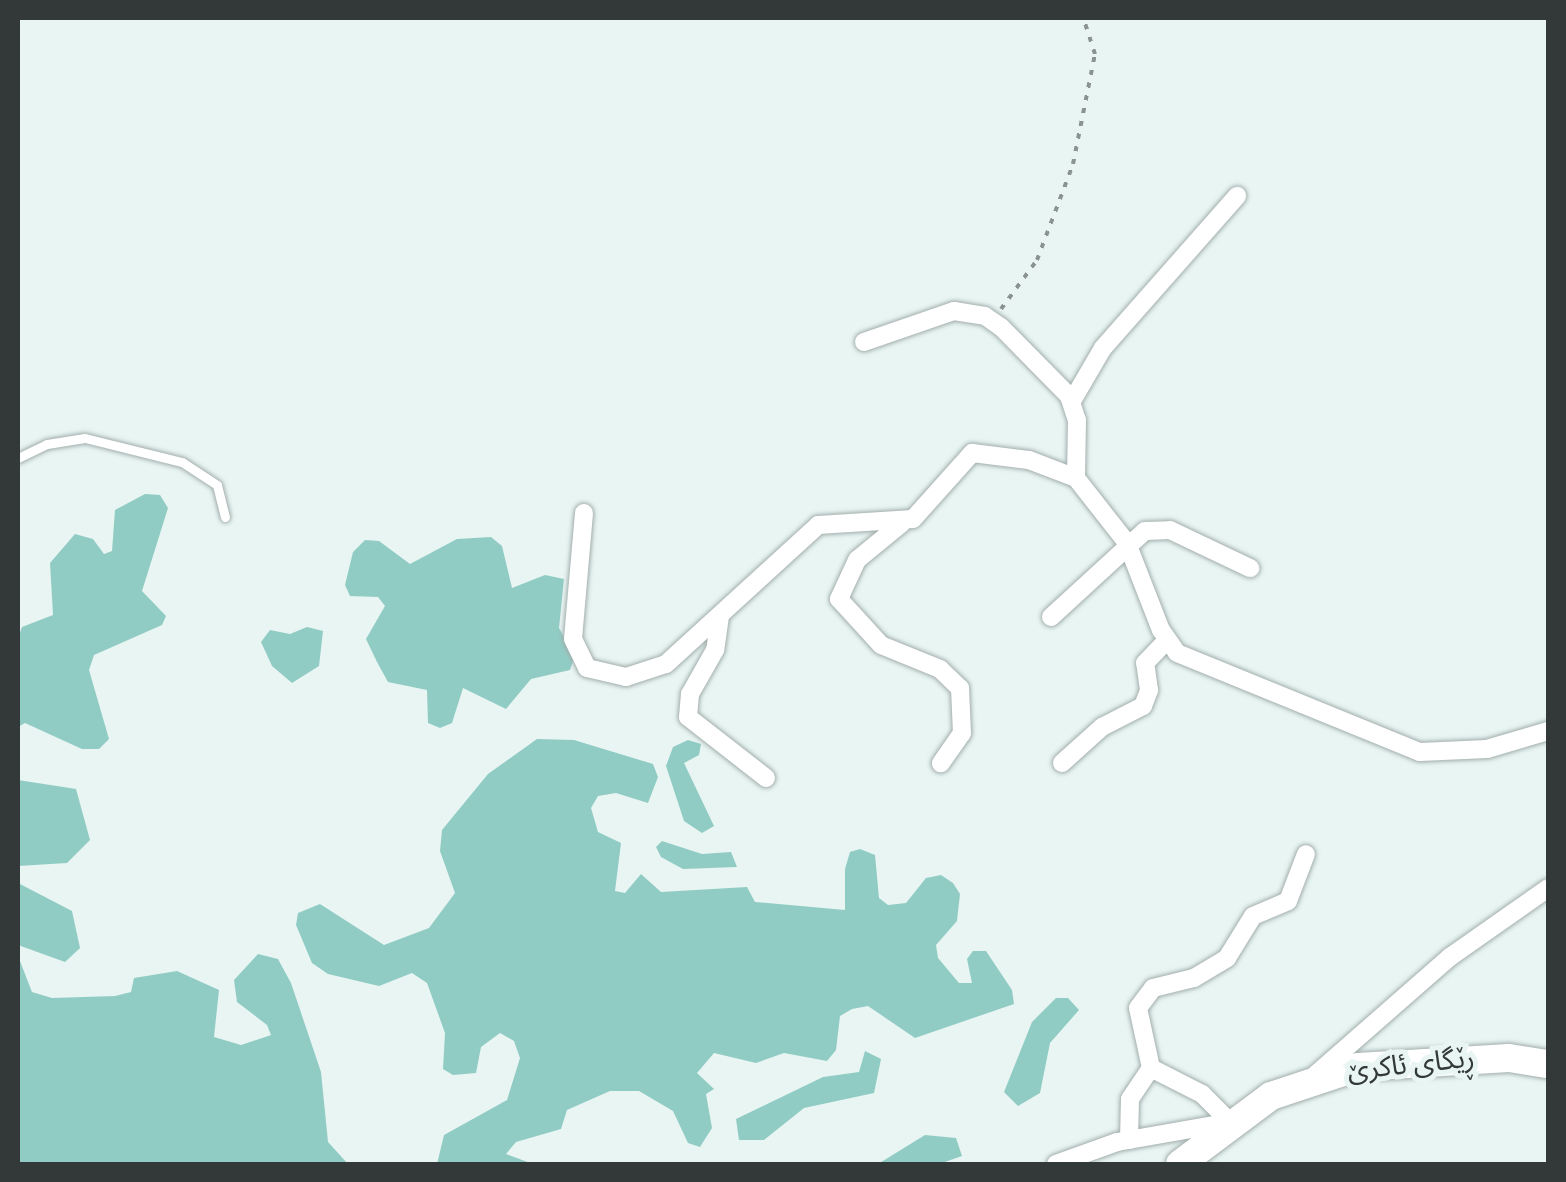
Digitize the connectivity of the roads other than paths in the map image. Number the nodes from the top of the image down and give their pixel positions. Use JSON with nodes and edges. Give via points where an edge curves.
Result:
{"nodes":[{"id":1,"x":1237,"y":196,"type":"dead end"},
{"id":2,"x":864,"y":342,"type":"dead end"},
{"id":3,"x":1072,"y":401,"type":"junction"},
{"id":4,"x":18,"y":458,"type":"edge"},
{"id":5,"x":1076,"y":478,"type":"junction"},
{"id":6,"x":584,"y":513,"type":"dead end"},
{"id":7,"x":225,"y":517,"type":"dead end"},
{"id":8,"x":903,"y":523,"type":"junction"},
{"id":9,"x":1127,"y":542,"type":"junction"},
{"id":10,"x":1250,"y":568,"type":"dead end"},
{"id":11,"x":720,"y":616,"type":"junction"},
{"id":12,"x":1051,"y":617,"type":"dead end"},
{"id":13,"x":1167,"y":640,"type":"junction"},
{"id":14,"x":1548,"y":732,"type":"edge"},
{"id":15,"x":942,"y":763,"type":"dead end"},
{"id":16,"x":1062,"y":763,"type":"dead end"},
{"id":17,"x":766,"y":778,"type":"dead end"},
{"id":18,"x":1306,"y":854,"type":"dead end"},
{"id":19,"x":1548,"y":888,"type":"edge"},
{"id":20,"x":1548,"y":1064,"type":"edge"},
{"id":21,"x":1150,"y":1068,"type":"junction"},
{"id":22,"x":1308,"y":1081,"type":"junction"},
{"id":23,"x":1230,"y":1122,"type":"junction"},
{"id":24,"x":1128,"y":1140,"type":"junction"},
{"id":25,"x":1056,"y":1164,"type":"edge"},
{"id":26,"x":1180,"y":1164,"type":"edge"}],
"edges":[{"from":1,"to":3,"type":"street","via":[[1103,348]]},
{"from":2,"to":3,"type":"street","via":[[954,311],[990,320]]},
{"from":3,"to":5,"type":"street"},
{"from":4,"to":7,"type":"lane","via":[[84,438],[182,462],[217,484]]},
{"from":5,"to":8,"type":"street","via":[[1029,460],[972,454]]},
{"from":5,"to":9,"type":"street"},
{"from":6,"to":11,"type":"street","via":[[571,626],[587,668],[605,676],[648,673]]},
{"from":8,"to":11,"type":"street","via":[[818,525]]},
{"from":8,"to":15,"type":"street","via":[[857,560],[839,599],[881,646],[940,669],[960,688],[962,733]]},
{"from":9,"to":10,"type":"street","via":[[1145,531],[1170,530]]},
{"from":9,"to":12,"type":"street"},
{"from":9,"to":13,"type":"street"},
{"from":11,"to":17,"type":"street","via":[[715,650],[690,694],[688,717]]},
{"from":13,"to":14,"type":"street","via":[[1197,664],[1420,752],[1487,750]]},
{"from":13,"to":16,"type":"street","via":[[1146,663],[1143,706],[1102,727]]},
{"from":18,"to":21,"type":"street","via":[[1288,900],[1253,916],[1227,958],[1142,998],[1138,1028]]},
{"from":19,"to":22,"type":"street","via":[[1450,957]]},
{"from":20,"to":22,"type":"highway","name":"ڕێگای ئاکرێ","via":[[1435,1060],[1358,1067]]},
{"from":21,"to":23,"type":"street","via":[[1202,1094]]},
{"from":21,"to":24,"type":"street","via":[[1130,1100]]},
{"from":22,"to":23,"type":"highway","name":"ڕێگای ئاکرێ"},
{"from":23,"to":24,"type":"street"},
{"from":23,"to":26,"type":"highway","name":"ڕێگای ئاکرێ"},
{"from":24,"to":25,"type":"street"}]}
